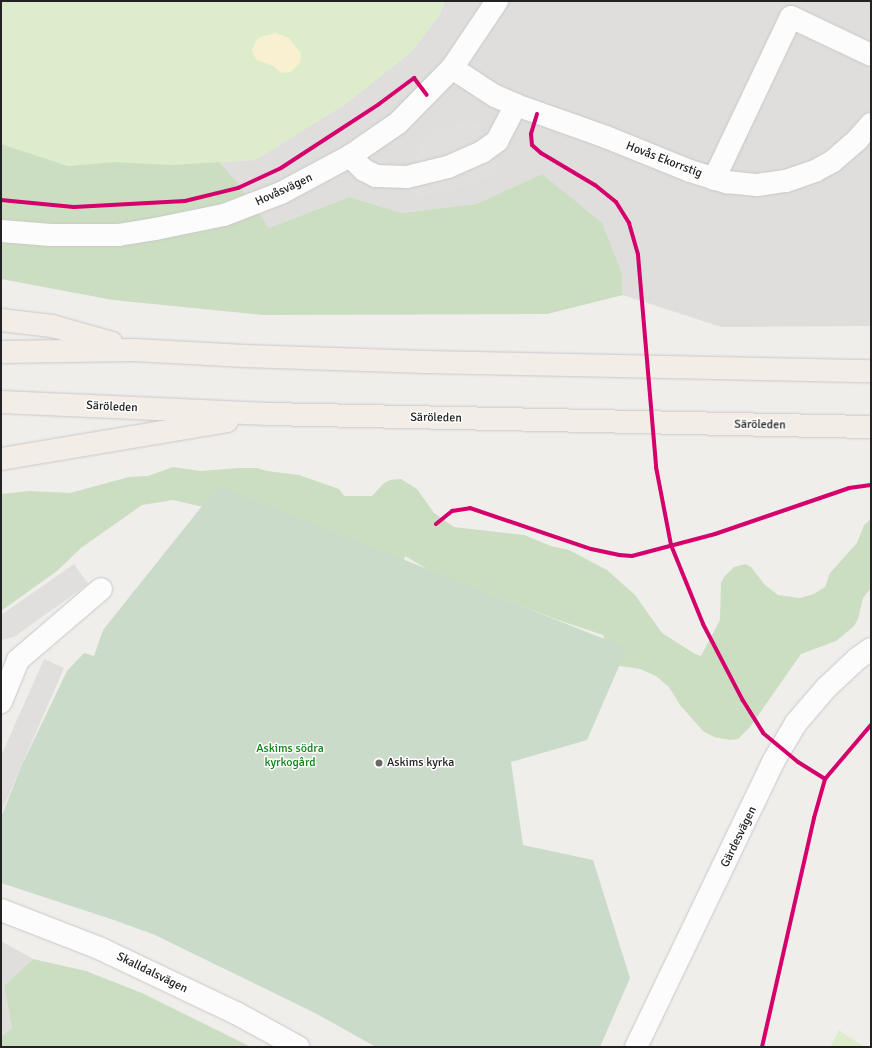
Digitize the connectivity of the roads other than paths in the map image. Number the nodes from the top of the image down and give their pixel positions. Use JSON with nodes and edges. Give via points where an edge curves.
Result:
{"nodes":[{"id":1,"x":498,"y":1,"type":"edge"},
{"id":2,"x":871,"y":55,"type":"edge"},
{"id":3,"x":452,"y":68,"type":"junction"},
{"id":4,"x":516,"y":106,"type":"junction"},
{"id":5,"x":871,"y":124,"type":"edge"},
{"id":6,"x":350,"y":156,"type":"junction"},
{"id":7,"x":714,"y":179,"type":"junction"},
{"id":8,"x":1,"y":231,"type":"edge"},
{"id":9,"x":1,"y":320,"type":"edge"},
{"id":10,"x":134,"y":350,"type":"junction"},
{"id":11,"x":1,"y":352,"type":"edge"},
{"id":12,"x":871,"y":371,"type":"edge"},
{"id":13,"x":1,"y":402,"type":"edge"},
{"id":14,"x":268,"y":414,"type":"junction"},
{"id":15,"x":871,"y":427,"type":"edge"},
{"id":16,"x":1,"y":459,"type":"edge"},
{"id":17,"x":101,"y":589,"type":"dead end"},
{"id":18,"x":871,"y":650,"type":"edge"},
{"id":19,"x":9,"y":660,"type":"edge"},
{"id":20,"x":1,"y":702,"type":"edge"},
{"id":21,"x":1,"y":910,"type":"edge"},
{"id":22,"x":298,"y":1047,"type":"edge"},
{"id":23,"x":636,"y":1047,"type":"edge"}],
"edges":[{"from":1,"to":3,"type":"street","name":"Hovåsvägen"},
{"from":2,"to":7,"type":"street","via":[[791,17]]},
{"from":3,"to":4,"type":"street","name":"Hovås Ekorrstig","via":[[495,96]]},
{"from":3,"to":6,"type":"street","name":"Hovåsvägen","via":[[398,123]]},
{"from":4,"to":6,"type":"street","via":[[497,141],[482,152],[448,167],[408,177],[376,176],[364,170]]},
{"from":4,"to":7,"type":"street","name":"Hovås Ekorrstig","via":[[606,137]]},
{"from":5,"to":7,"type":"street","name":"Hovås Ekorrstig","via":[[833,161],[786,182],[757,186]]},
{"from":6,"to":8,"type":"street","name":"Hovåsvägen","via":[[281,193],[224,215],[118,235],[51,235]]},
{"from":9,"to":10,"type":"main road","via":[[52,326]]},
{"from":10,"to":11,"type":"main road"},
{"from":10,"to":12,"type":"main road","via":[[410,361]]},
{"from":13,"to":14,"type":"main road","name":"Säröleden"},
{"from":14,"to":15,"type":"main road","name":"Säröleden"},
{"from":14,"to":16,"type":"main road"},
{"from":17,"to":19,"type":"street"},
{"from":18,"to":23,"type":"street","name":"Gärdesvägen","via":[[826,688],[796,723],[773,762]]},
{"from":19,"to":20,"type":"street"},
{"from":21,"to":22,"type":"street","name":"Skalldalsvägen","via":[[99,948],[236,1013]]}]}
